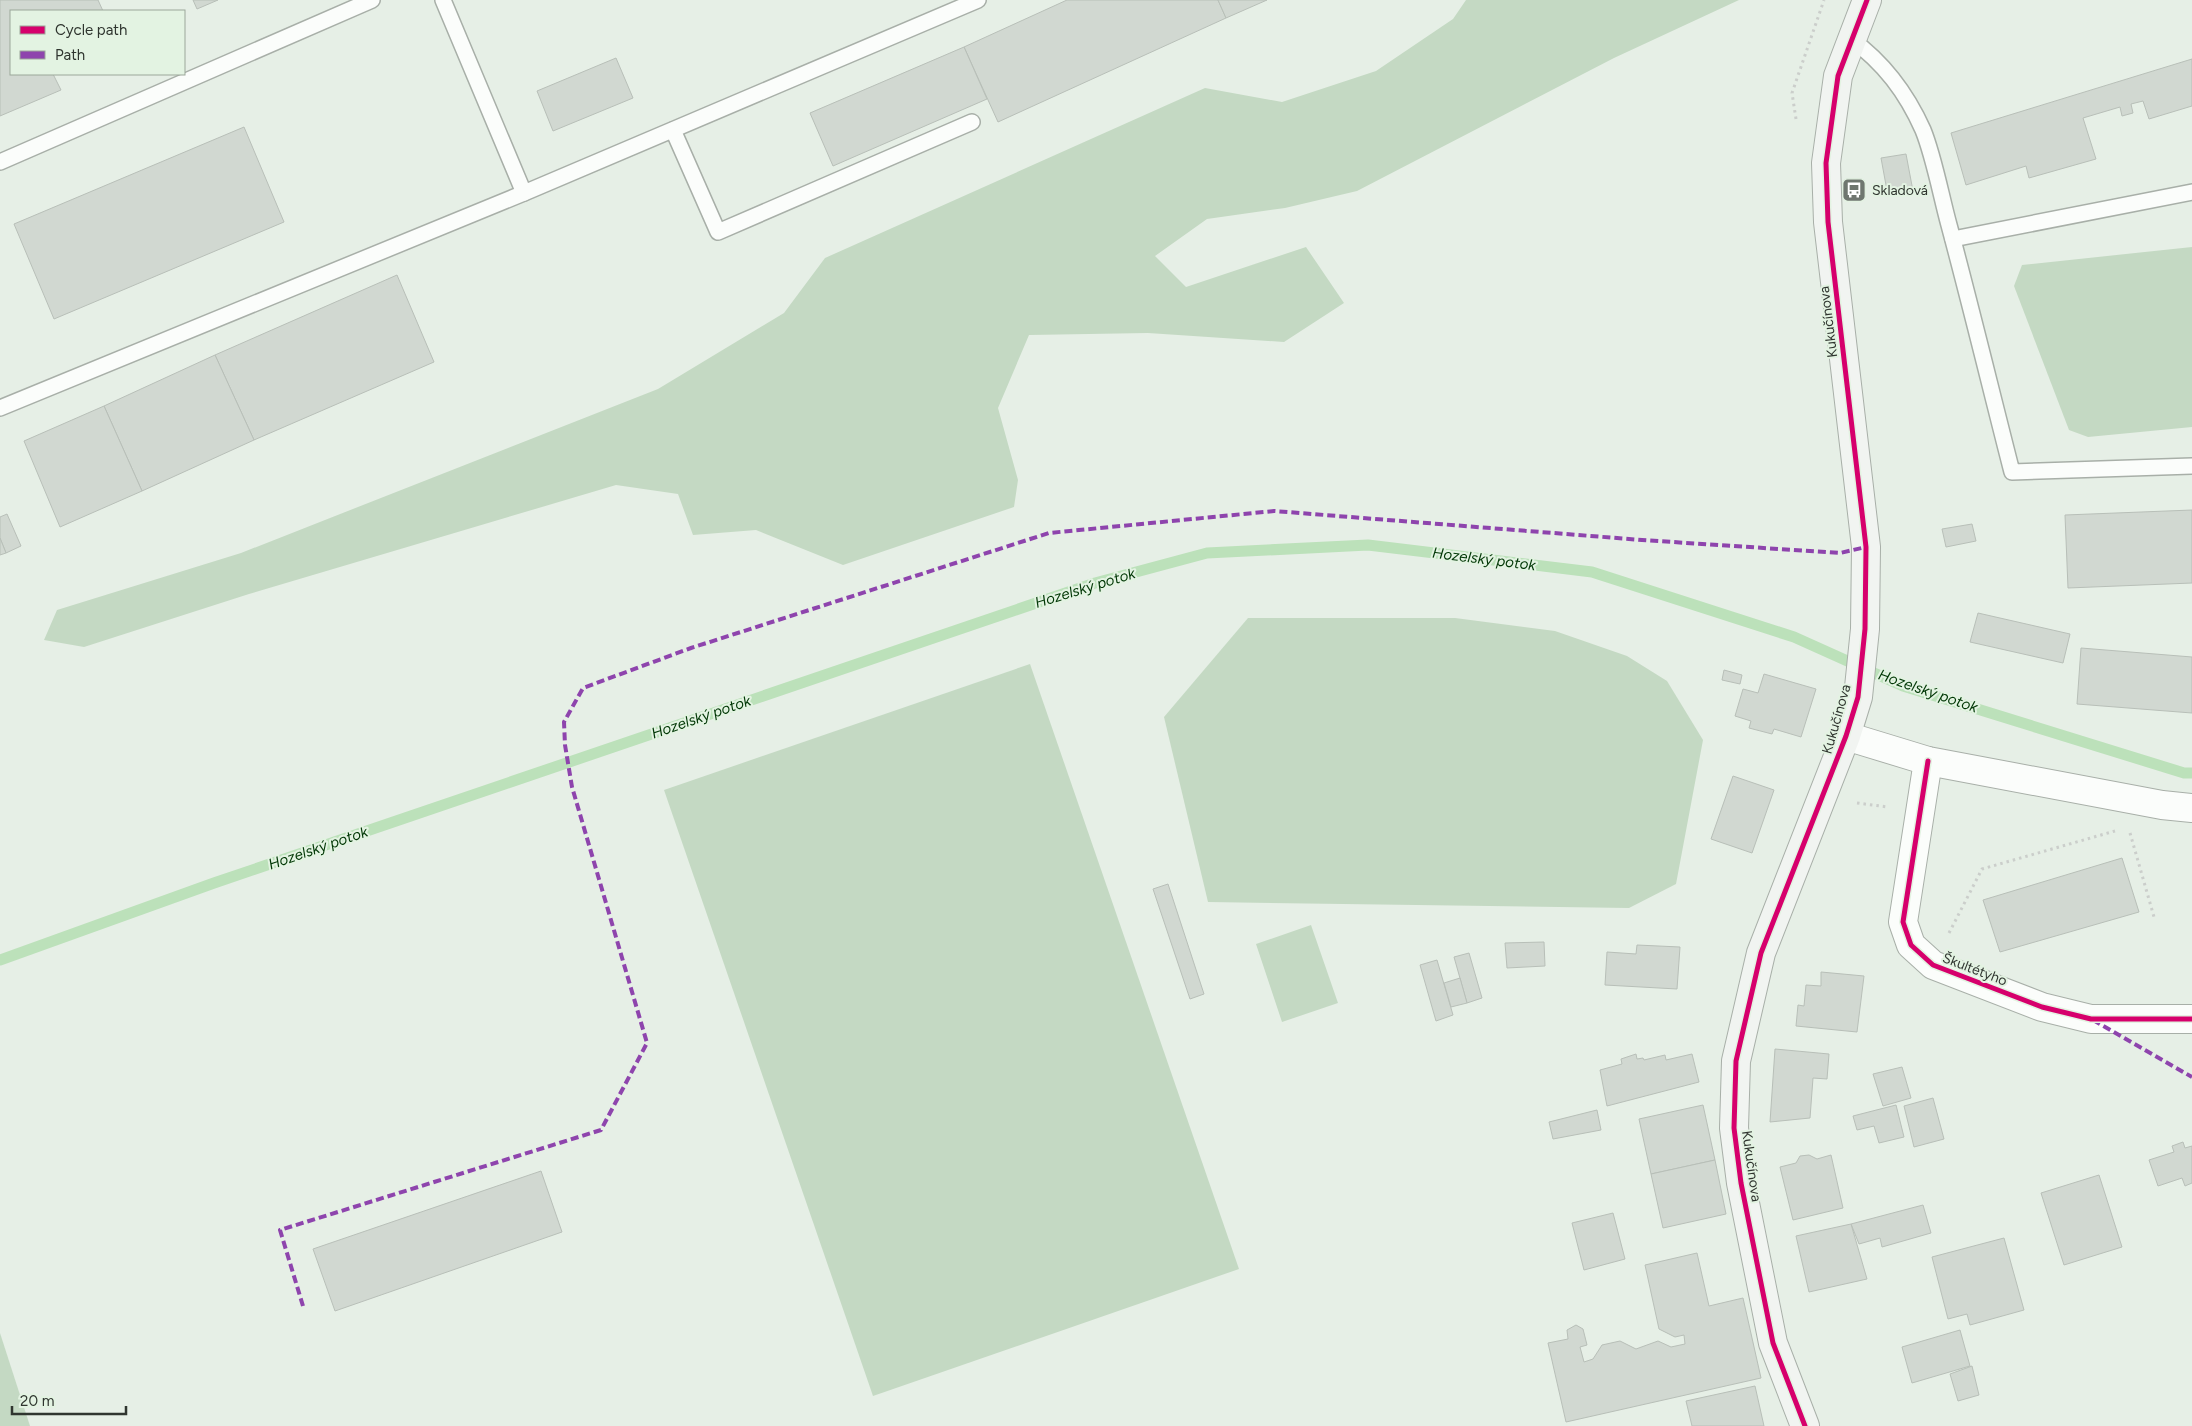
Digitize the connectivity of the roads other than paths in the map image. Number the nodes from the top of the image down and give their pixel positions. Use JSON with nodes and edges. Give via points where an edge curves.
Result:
{"nodes":[{"id":1,"x":372,"y":0,"type":"edge"},
{"id":2,"x":443,"y":0,"type":"edge"},
{"id":3,"x":978,"y":0,"type":"edge"},
{"id":4,"x":1867,"y":0,"type":"edge"},
{"id":5,"x":1851,"y":39,"type":"junction"},
{"id":6,"x":972,"y":122,"type":"dead end"},
{"id":7,"x":674,"y":130,"type":"junction"},
{"id":8,"x":0,"y":162,"type":"edge"},
{"id":9,"x":2192,"y":192,"type":"edge"},
{"id":10,"x":524,"y":193,"type":"junction"},
{"id":11,"x":1953,"y":239,"type":"junction"},
{"id":12,"x":0,"y":408,"type":"edge"},
{"id":13,"x":2192,"y":466,"type":"edge"},
{"id":14,"x":1846,"y":736,"type":"junction"},
{"id":15,"x":1928,"y":761,"type":"junction"},
{"id":16,"x":2192,"y":808,"type":"edge"},
{"id":17,"x":2192,"y":1019,"type":"edge"},
{"id":18,"x":1805,"y":1426,"type":"edge"}],
"edges":[{"from":1,"to":8,"type":"lane"},
{"from":2,"to":10,"type":"lane"},
{"from":3,"to":7,"type":"lane"},
{"from":4,"to":5,"type":"street","name":"Kukučínova"},
{"from":5,"to":11,"type":"lane","via":[[1888,71],[1923,131]]},
{"from":5,"to":14,"type":"street","name":"Kukučínova","via":[[1838,76],[1826,163],[1831,247],[1866,547],[1865,629],[1858,697]]},
{"from":6,"to":7,"type":"lane","via":[[718,232]]},
{"from":7,"to":10,"type":"lane"},
{"from":9,"to":11,"type":"lane"},
{"from":10,"to":12,"type":"lane"},
{"from":11,"to":13,"type":"lane","via":[[2012,472]]},
{"from":14,"to":15,"type":"street"},
{"from":14,"to":18,"type":"street","name":"Kukučínova","via":[[1761,953],[1736,1061],[1734,1128],[1741,1183],[1773,1343]]},
{"from":15,"to":16,"type":"street"},
{"from":15,"to":17,"type":"street","name":"Škultétyho","via":[[1903,922],[1911,945],[1932,965],[2042,1007],[2091,1019]]}]}
